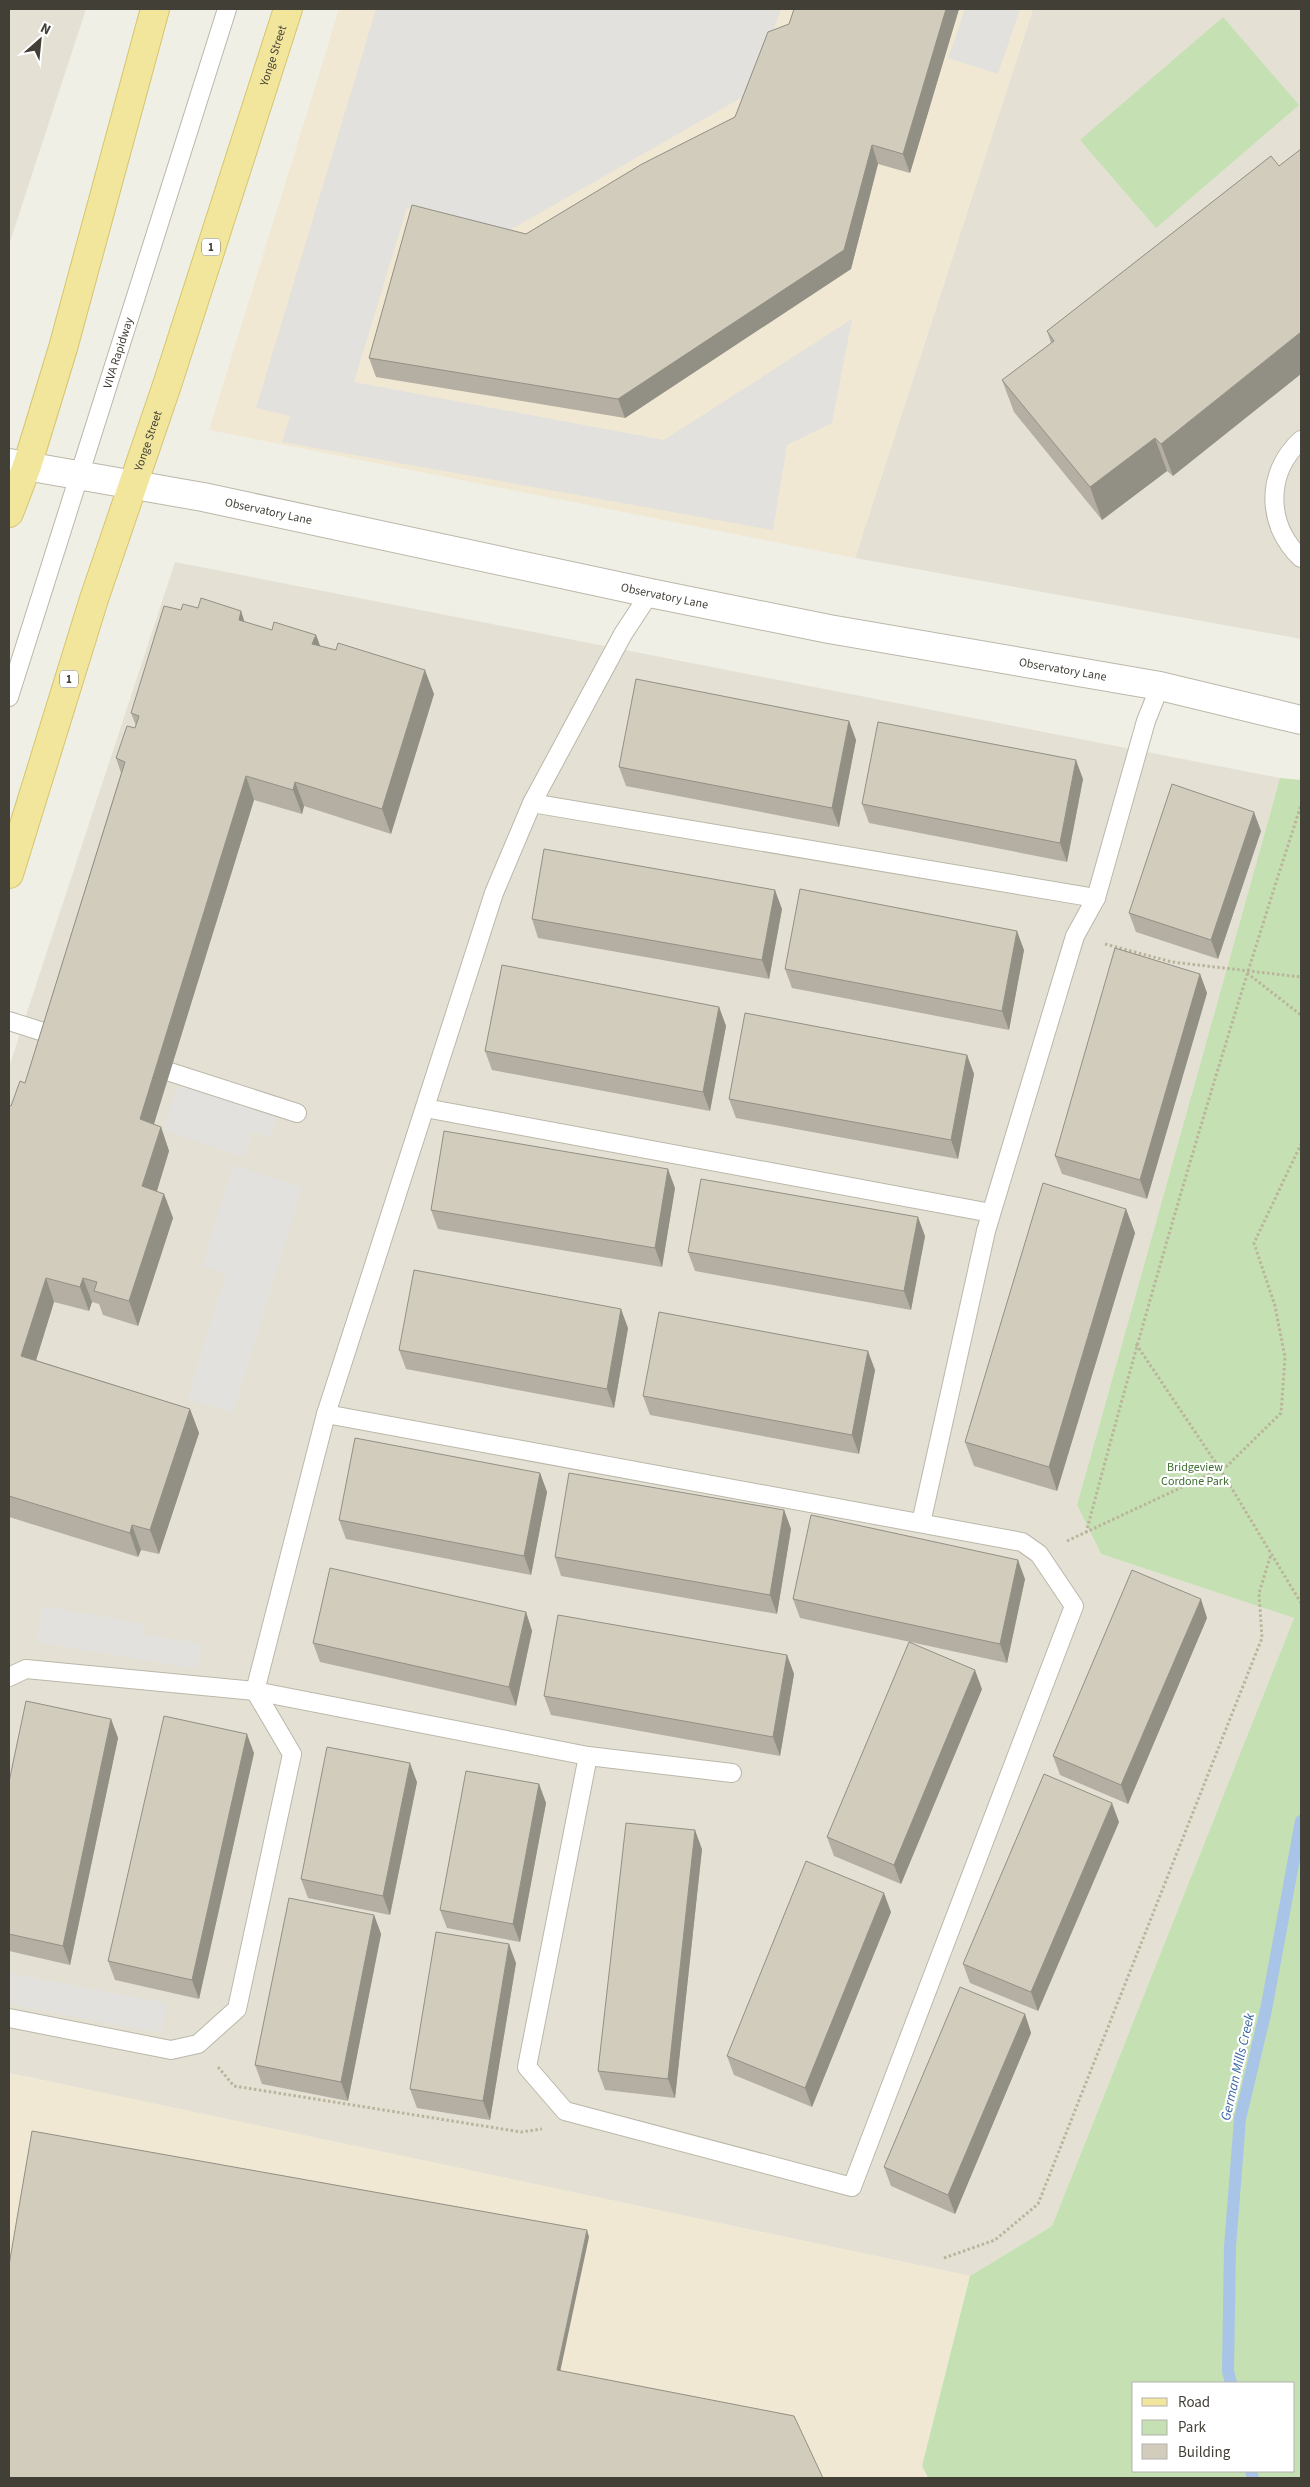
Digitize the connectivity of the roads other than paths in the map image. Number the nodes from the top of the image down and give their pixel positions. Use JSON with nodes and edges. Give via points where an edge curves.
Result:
{"nodes":[{"id":1,"x":155,"y":9,"type":"edge"},
{"id":2,"x":227,"y":9,"type":"edge"},
{"id":3,"x":288,"y":9,"type":"edge"},
{"id":4,"x":1301,"y":440,"type":"edge"},
{"id":5,"x":18,"y":465,"type":"edge"},
{"id":6,"x":80,"y":476,"type":"junction"},
{"id":7,"x":133,"y":485,"type":"junction"},
{"id":8,"x":9,"y":513,"type":"edge"},
{"id":9,"x":1301,"y":558,"type":"edge"},
{"id":10,"x":650,"y":593,"type":"junction"},
{"id":11,"x":1160,"y":686,"type":"junction"},
{"id":12,"x":9,"y":697,"type":"edge"},
{"id":13,"x":1301,"y":720,"type":"edge"},
{"id":14,"x":532,"y":803,"type":"junction"},
{"id":15,"x":9,"y":874,"type":"edge"},
{"id":16,"x":1096,"y":898,"type":"junction"},
{"id":17,"x":9,"y":1021,"type":"edge"},
{"id":18,"x":56,"y":1036,"type":"edge"},
{"id":19,"x":170,"y":1072,"type":"dead end"},
{"id":20,"x":425,"y":1108,"type":"junction"},
{"id":21,"x":297,"y":1113,"type":"dead end"},
{"id":22,"x":991,"y":1213,"type":"junction"},
{"id":23,"x":326,"y":1414,"type":"junction"},
{"id":24,"x":921,"y":1523,"type":"junction"},
{"id":25,"x":9,"y":1677,"type":"edge"},
{"id":26,"x":255,"y":1691,"type":"junction"},
{"id":27,"x":588,"y":1756,"type":"junction"},
{"id":28,"x":732,"y":1773,"type":"dead end"},
{"id":29,"x":9,"y":2018,"type":"edge"}],
"edges":[{"from":1,"to":5,"type":"main road","via":[[63,348]]},
{"from":2,"to":6,"type":"lane","name":"VIVA Rapidway"},
{"from":3,"to":7,"type":"main road","name":"Yonge Street","number":"1"},
{"from":4,"to":9,"type":"lane","via":[[1290,450],[1277,473],[1273,498],[1278,525],[1290,548]]},
{"from":5,"to":6,"type":"street","name":"Observatory Lane"},
{"from":5,"to":8,"type":"main road"},
{"from":6,"to":7,"type":"street","name":"Observatory Lane"},
{"from":6,"to":12,"type":"lane","name":"VIVA Rapidway"},
{"from":7,"to":10,"type":"street","name":"Observatory Lane","via":[[203,496]]},
{"from":7,"to":15,"type":"main road","name":"Yonge Street","number":"1","via":[[94,599]]},
{"from":10,"to":11,"type":"street","name":"Observatory Lane","via":[[829,629]]},
{"from":10,"to":14,"type":"lane","via":[[623,634]]},
{"from":11,"to":13,"type":"street","name":"Observatory Lane"},
{"from":11,"to":16,"type":"lane","via":[[1146,721]]},
{"from":14,"to":16,"type":"lane"},
{"from":14,"to":20,"type":"lane","via":[[494,892]]},
{"from":16,"to":22,"type":"lane","via":[[1076,936]]},
{"from":17,"to":18,"type":"lane"},
{"from":19,"to":21,"type":"lane"},
{"from":20,"to":22,"type":"lane"},
{"from":20,"to":23,"type":"lane"},
{"from":22,"to":24,"type":"lane"},
{"from":23,"to":24,"type":"lane"},
{"from":23,"to":26,"type":"lane"},
{"from":24,"to":27,"type":"lane","via":[[1022,1542],[1039,1554],[1074,1606],[852,2187],[565,2111],[528,2067]]},
{"from":25,"to":26,"type":"lane","via":[[26,1669]]},
{"from":26,"to":27,"type":"lane"},
{"from":26,"to":29,"type":"lane","via":[[292,1754],[237,2009],[198,2044],[172,2050]]},
{"from":27,"to":28,"type":"lane"}]}
